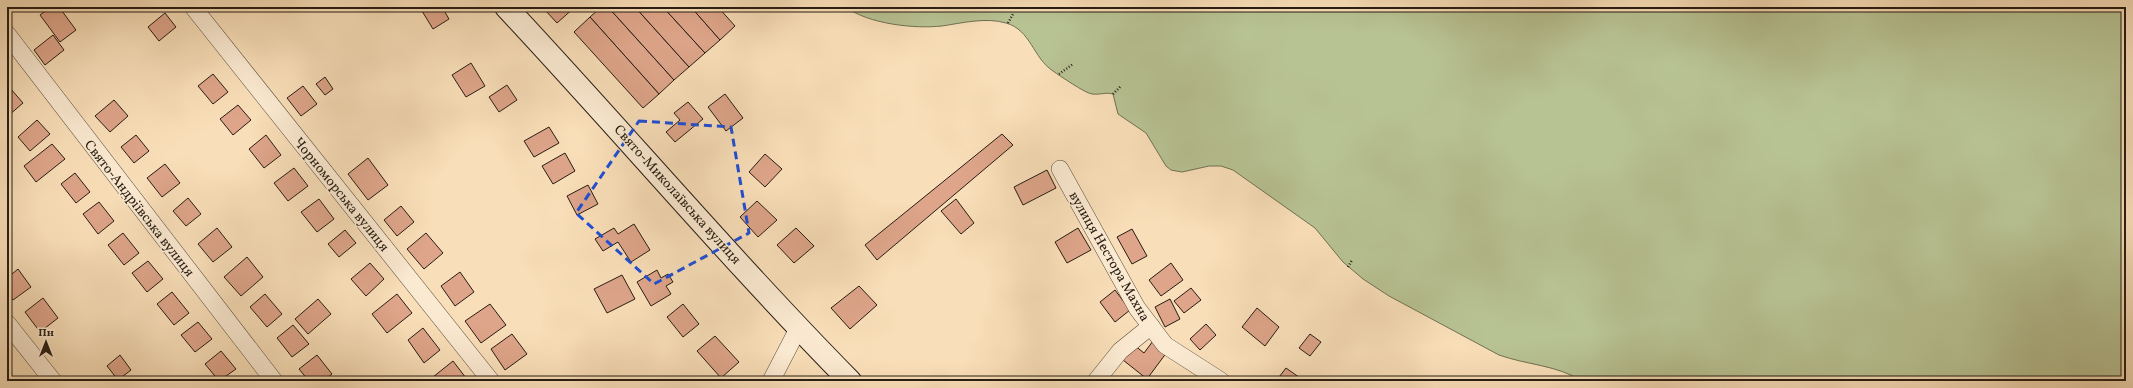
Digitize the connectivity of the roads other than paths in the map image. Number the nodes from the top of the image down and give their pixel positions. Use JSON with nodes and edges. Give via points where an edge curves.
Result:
{"nodes":[{"id":1,"x":193,"y":7,"type":"edge"},
{"id":2,"x":506,"y":7,"type":"edge"},
{"id":3,"x":7,"y":34,"type":"edge"},
{"id":4,"x":1060,"y":169,"type":"dead end"},
{"id":5,"x":7,"y":323,"type":"edge"},
{"id":6,"x":1151,"y":326,"type":"junction"},
{"id":7,"x":798,"y":328,"type":"junction"},
{"id":8,"x":52,"y":381,"type":"edge"},
{"id":9,"x":274,"y":381,"type":"edge"},
{"id":10,"x":491,"y":381,"type":"edge"},
{"id":11,"x":771,"y":381,"type":"edge"},
{"id":12,"x":850,"y":381,"type":"edge"},
{"id":13,"x":1096,"y":381,"type":"edge"},
{"id":14,"x":1221,"y":381,"type":"edge"}],
"edges":[{"from":1,"to":10,"type":"street","name":"Чорноморська вулиця"},
{"from":2,"to":7,"type":"street","name":"Свято-Миколаївська вулиця"},
{"from":3,"to":9,"type":"street","name":"Свято-Андріївська вулиця"},
{"from":4,"to":6,"type":"street","name":"вулиця Нестора Махна","via":[[1137,308]]},
{"from":5,"to":8,"type":"street"},
{"from":6,"to":13,"type":"street","via":[[1120,351]]},
{"from":6,"to":14,"type":"street","name":"вулиця Нестора Махна","via":[[1165,345]]},
{"from":7,"to":11,"type":"street"},
{"from":7,"to":12,"type":"street","name":"Свято-Миколаївська вулиця"}]}
